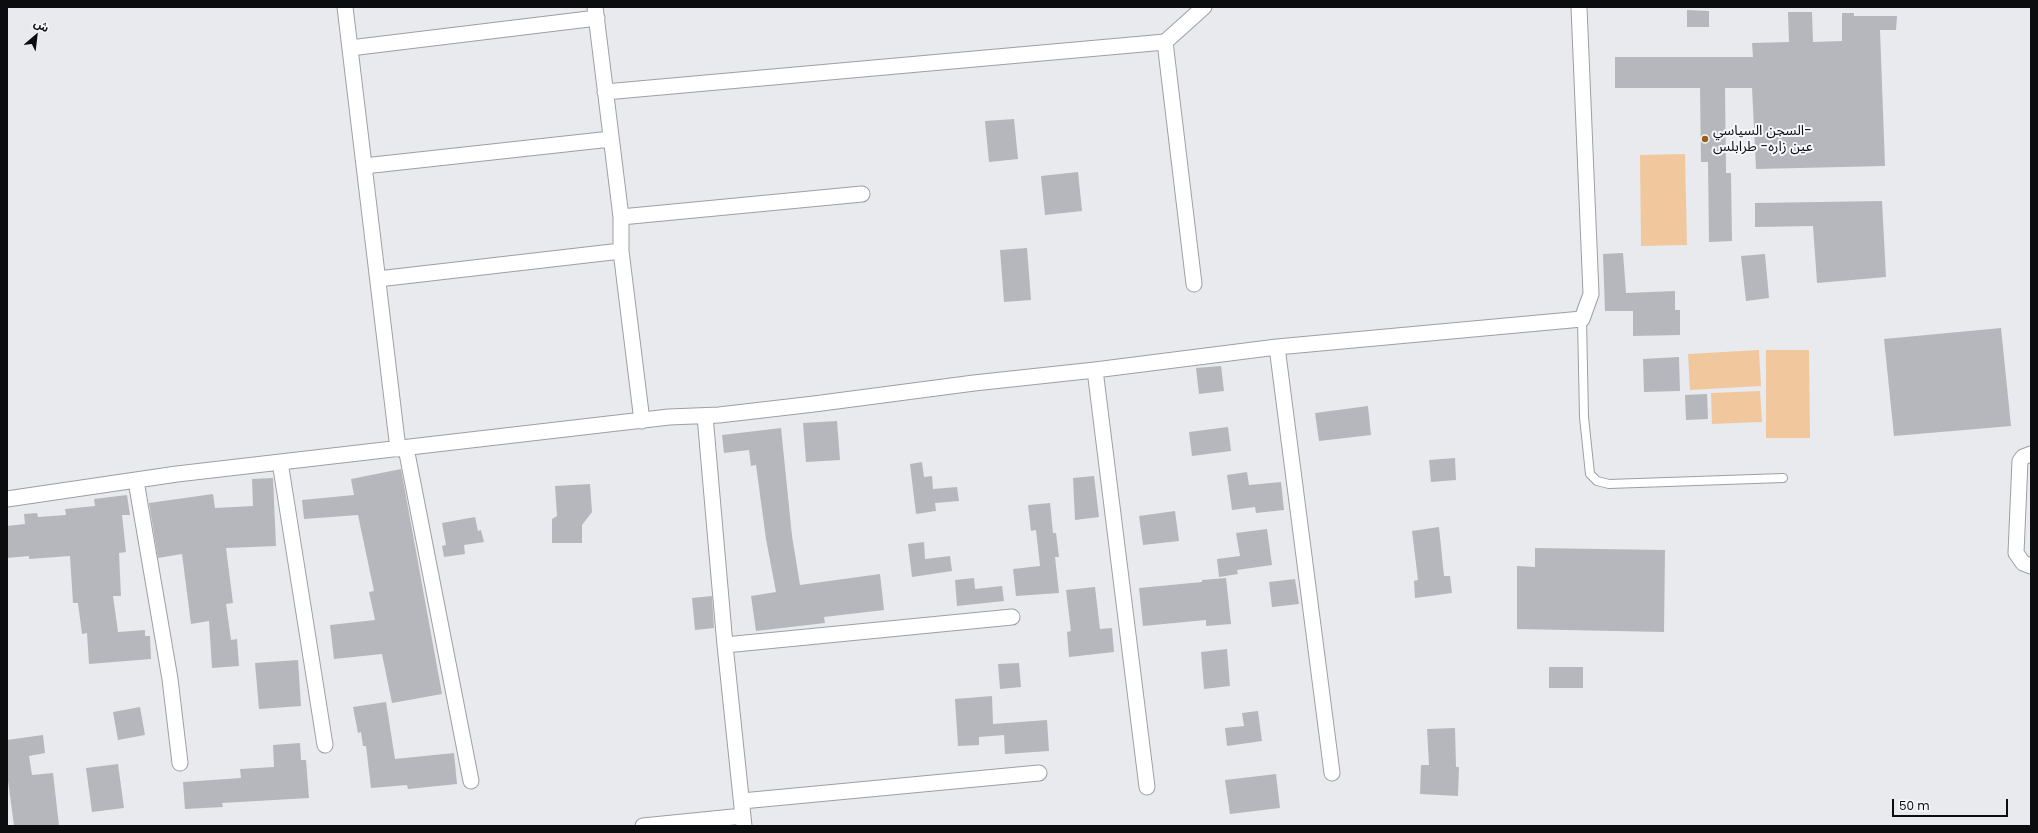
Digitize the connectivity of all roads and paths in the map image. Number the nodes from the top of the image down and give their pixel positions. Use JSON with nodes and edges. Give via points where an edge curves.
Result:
{"nodes":[{"id":1,"x":345,"y":7,"type":"edge"},
{"id":2,"x":1204,"y":7,"type":"edge"},
{"id":3,"x":1579,"y":7,"type":"edge"},
{"id":4,"x":596,"y":13,"type":"edge"},
{"id":5,"x":1166,"y":42,"type":"junction"},
{"id":6,"x":350,"y":48,"type":"junction"},
{"id":7,"x":605,"y":92,"type":"junction"},
{"id":8,"x":611,"y":138,"type":"junction"},
{"id":9,"x":364,"y":166,"type":"junction"},
{"id":10,"x":862,"y":194,"type":"dead end"},
{"id":11,"x":621,"y":217,"type":"junction"},
{"id":12,"x":621,"y":252,"type":"junction"},
{"id":13,"x":378,"y":279,"type":"junction"},
{"id":14,"x":1194,"y":284,"type":"dead end"},
{"id":15,"x":1582,"y":319,"type":"junction"},
{"id":16,"x":1277,"y":347,"type":"junction"},
{"id":17,"x":1095,"y":370,"type":"junction"},
{"id":18,"x":705,"y":416,"type":"junction"},
{"id":19,"x":642,"y":421,"type":"junction"},
{"id":20,"x":402,"y":448,"type":"junction"},
{"id":21,"x":2031,"y":454,"type":"edge"},
{"id":22,"x":280,"y":462,"type":"junction"},
{"id":23,"x":1783,"y":478,"type":"dead end"},
{"id":24,"x":136,"y":481,"type":"junction"},
{"id":25,"x":7,"y":499,"type":"edge"},
{"id":26,"x":2031,"y":566,"type":"edge"},
{"id":27,"x":1012,"y":616,"type":"dead end"},
{"id":28,"x":725,"y":645,"type":"junction"},
{"id":29,"x":324,"y":745,"type":"dead end"},
{"id":30,"x":180,"y":763,"type":"dead end"},
{"id":31,"x":1039,"y":773,"type":"dead end"},
{"id":32,"x":1332,"y":773,"type":"dead end"},
{"id":33,"x":471,"y":781,"type":"dead end"},
{"id":34,"x":1147,"y":787,"type":"dead end"},
{"id":35,"x":743,"y":814,"type":"edge"},
{"id":36,"x":643,"y":826,"type":"edge"}],
"edges":[{"from":1,"to":6,"type":"street"},
{"from":2,"to":5,"type":"street"},
{"from":3,"to":15,"type":"street","via":[[1591,294]]},
{"from":4,"to":6,"type":"street"},
{"from":4,"to":7,"type":"street"},
{"from":5,"to":7,"type":"street"},
{"from":5,"to":14,"type":"street"},
{"from":6,"to":9,"type":"street"},
{"from":7,"to":8,"type":"street"},
{"from":8,"to":9,"type":"street"},
{"from":8,"to":11,"type":"street"},
{"from":9,"to":13,"type":"street"},
{"from":10,"to":11,"type":"street"},
{"from":11,"to":12,"type":"street"},
{"from":12,"to":13,"type":"street"},
{"from":12,"to":19,"type":"street"},
{"from":13,"to":20,"type":"street"},
{"from":15,"to":16,"type":"street"},
{"from":15,"to":23,"type":"lane","via":[[1584,417],[1590,474],[1597,481],[1609,484]]},
{"from":16,"to":17,"type":"street"},
{"from":16,"to":32,"type":"street"},
{"from":17,"to":18,"type":"street"},
{"from":17,"to":34,"type":"street"},
{"from":18,"to":19,"type":"street"},
{"from":18,"to":28,"type":"street"},
{"from":19,"to":20,"type":"street"},
{"from":20,"to":22,"type":"street"},
{"from":20,"to":33,"type":"street"},
{"from":21,"to":26,"type":"street","via":[[2023,457],[2020,462],[2016,548],[2019,559]]},
{"from":22,"to":24,"type":"street"},
{"from":22,"to":29,"type":"street"},
{"from":24,"to":25,"type":"street"},
{"from":24,"to":30,"type":"street","via":[[170,679]]},
{"from":27,"to":28,"type":"street"},
{"from":28,"to":35,"type":"street"},
{"from":31,"to":35,"type":"street"},
{"from":35,"to":36,"type":"street"}]}
